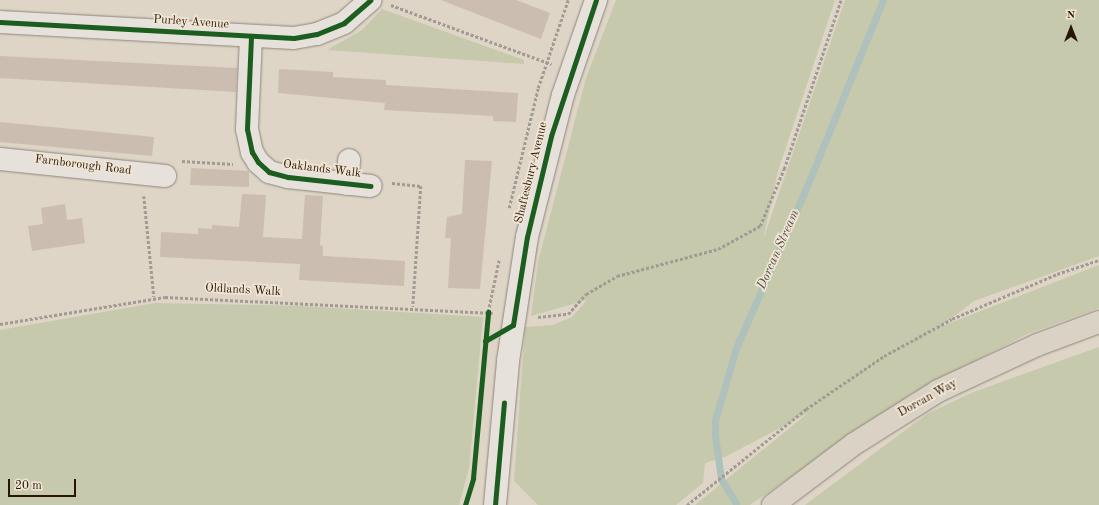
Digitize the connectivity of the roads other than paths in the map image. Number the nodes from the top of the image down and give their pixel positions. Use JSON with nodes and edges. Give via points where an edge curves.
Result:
{"nodes":[{"id":1,"x":596,"y":0,"type":"edge"},
{"id":2,"x":378,"y":1,"type":"edge"},
{"id":3,"x":0,"y":22,"type":"edge"},
{"id":4,"x":251,"y":37,"type":"junction"},
{"id":5,"x":0,"y":159,"type":"edge"},
{"id":6,"x":349,"y":160,"type":"dead end"},
{"id":7,"x":165,"y":176,"type":"road end"},
{"id":8,"x":347,"y":184,"type":"junction"},
{"id":9,"x":371,"y":186,"type":"road end"},
{"id":10,"x":1099,"y":322,"type":"edge"},
{"id":11,"x":495,"y":505,"type":"edge"},
{"id":12,"x":773,"y":505,"type":"edge"}],
"edges":[{"from":1,"to":11,"type":"street","name":"Shaftesbury Avenue","via":[[570,71],[535,201],[514,315]]},
{"from":2,"to":4,"type":"street","name":"Purley Avenue","via":[[355,17],[317,34]]},
{"from":3,"to":4,"type":"street","name":"Purley Avenue"},
{"from":4,"to":8,"type":"street","name":"Oaklands Walk","via":[[247,129],[252,152],[262,166],[288,177]]},
{"from":5,"to":7,"type":"street","name":"Farnborough Road"},
{"from":6,"to":8,"type":"street","name":"Oaklands Walk"},
{"from":8,"to":9,"type":"street","name":"Oaklands Walk"},
{"from":10,"to":12,"type":"main road","name":"Dorcan Way","via":[[1037,345],[938,391],[854,444]]}]}
